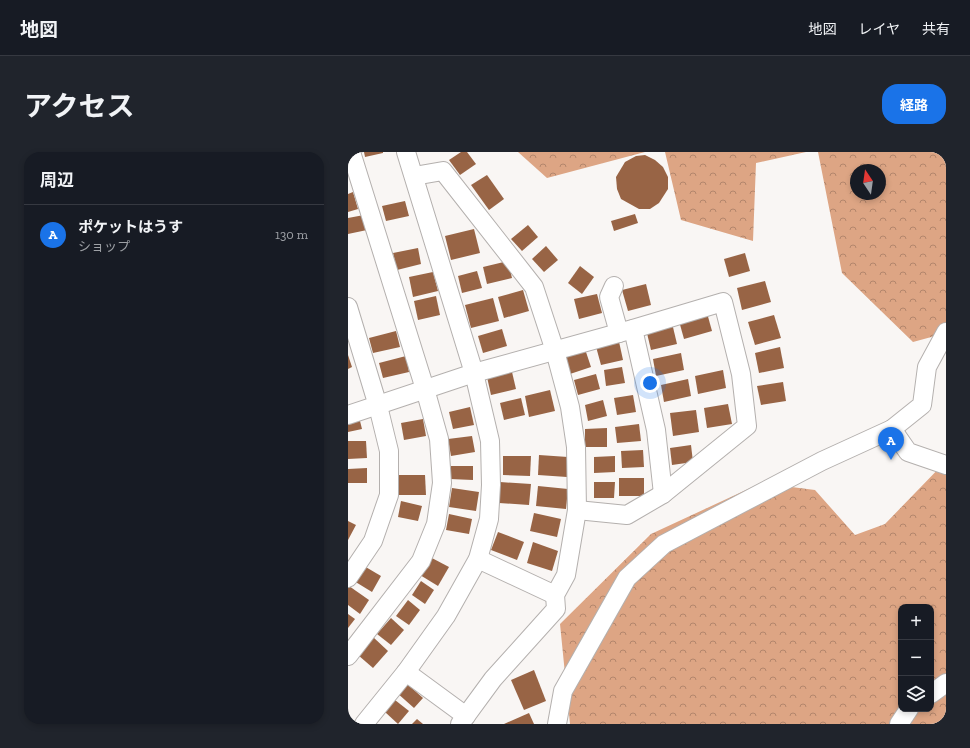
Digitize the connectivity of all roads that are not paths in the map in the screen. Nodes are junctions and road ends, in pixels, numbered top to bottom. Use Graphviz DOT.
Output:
graph roads {
  1 [pos="351,152"];
  2 [pos="406,152"];
  3 [pos="414,176"];
  4 [pos="614,286"];
  5 [pos="348,307"];
  6 [pos="626,331"];
  7 [pos="946,332"];
  8 [pos="555,350"];
  9 [pos="474,373"];
  10 [pos="425,389"];
  11 [pos="378,406"];
  12 [pos="348,415"];
  13 [pos="892,429"];
  14 [pos="946,465"];
  15 [pos="663,494"];
  16 [pos="577,510"];
  17 [pos="478,559"];
  18 [pos="348,578"];
  19 [pos="555,595"];
  20 [pos="348,656"];
  21 [pos="406,672"];
  22 [pos="946,683"];
  23 [pos="934,692"];
  24 [pos="907,712"];
  25 [pos="463,720"];
  26 [pos="364,724"];
  27 [pos="557,724"];
  28 [pos="899,724"];
  1 -- 10 [label="street"];
  2 -- 3 [label="street"];
  3 -- 8 [label="street"];
  3 -- 9 [label="street"];
  4 -- 6 [label="street"];
  5 -- 11 [label="street"];
  6 -- 8 [label="street"];
  6 -- 15 [label="street"];
  6 -- 15 [label="street"];
  7 -- 13 [label="street"];
  8 -- 9 [label="street"];
  8 -- 16 [label="street"];
  9 -- 10 [label="street"];
  9 -- 17 [label="street"];
  10 -- 11 [label="street"];
  10 -- 20 [label="street"];
  11 -- 12 [label="street"];
  11 -- 18 [label="street"];
  13 -- 14 [label="street"];
  13 -- 27 [label="street"];
  15 -- 16 [label="street"];
  16 -- 19 [label="street"];
  17 -- 19 [label="street"];
  17 -- 21 [label="street"];
  19 -- 25 [label="street"];
  21 -- 25 [label="street"];
  21 -- 26 [label="street"];
  22 -- 23 [label="street"];
  24 -- 28 [label="street"];
}
